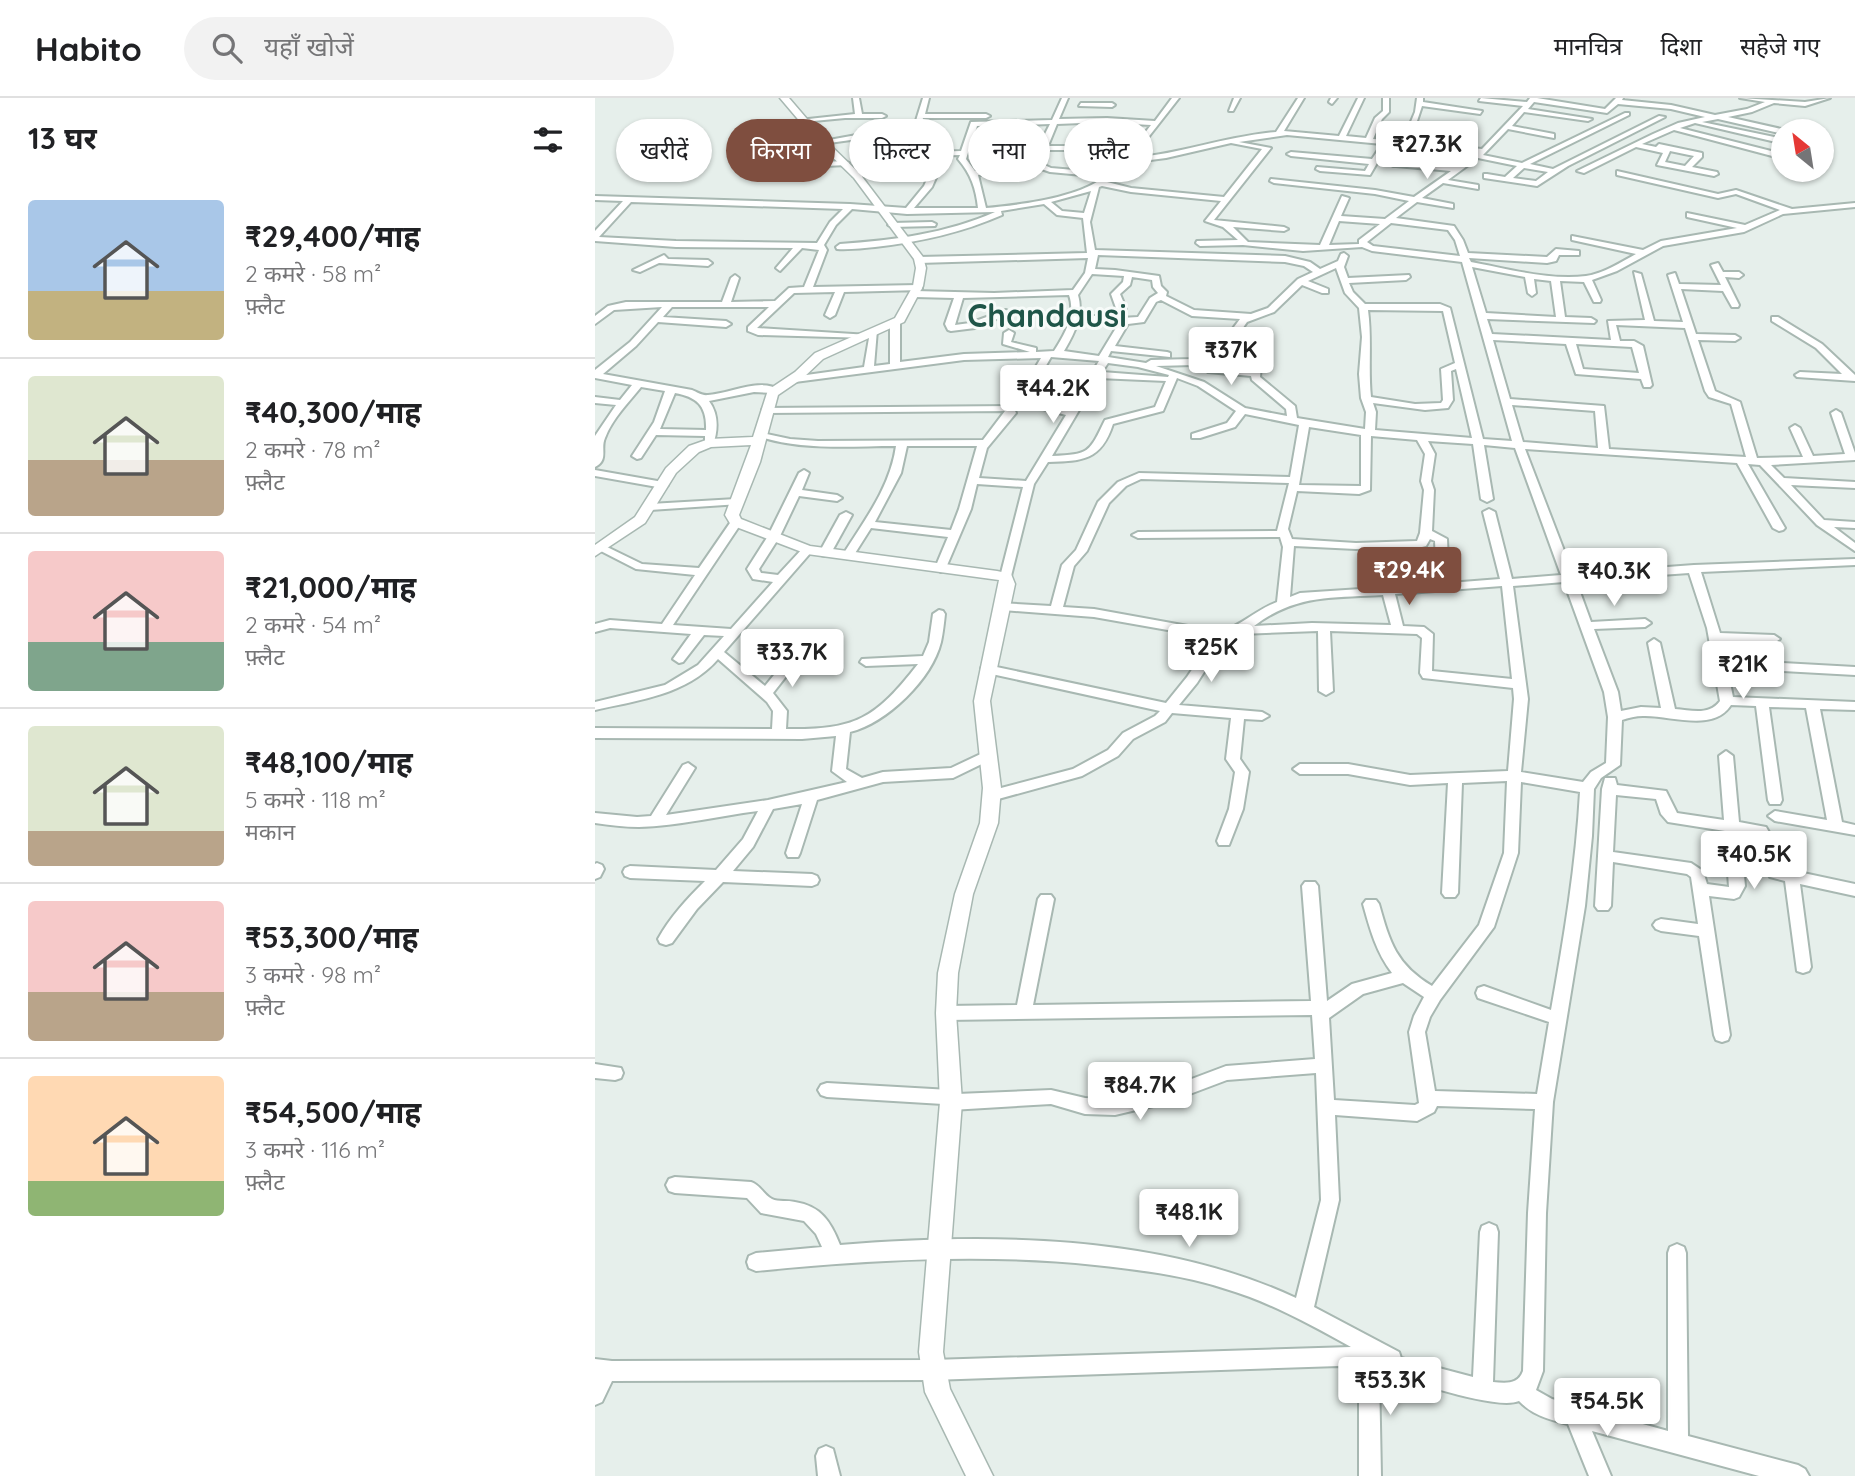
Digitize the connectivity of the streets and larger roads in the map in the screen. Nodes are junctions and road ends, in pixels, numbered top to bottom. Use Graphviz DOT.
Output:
graph roads {
  1 [pos="783,98"];
  2 [pos="856,98"];
  3 [pos="926,98"];
  4 [pos="1065,98"];
  5 [pos="1176,98"];
  6 [pos="1237,98"];
  7 [pos="1301,98"];
  8 [pos="1361,98"];
  9 [pos="1387,98"];
  10 [pos="1632,98"];
  11 [pos="1744,98"];
  12 [pos="1827,98"];
  13 [pos="1481,100"];
  14 [pos="1618,100"];
  15 [pos="1082,101"];
  16 [pos="1420,101"];
  17 [pos="1776,101"];
  18 [pos="1113,102"];
  19 [pos="1675,102"];
  20 [pos="1060,106"];
  21 [pos="1527,106"];
  22 [pos="1231,110"];
  23 [pos="1480,112"];
  24 [pos="1627,114"];
  25 [pos="859,115"];
  26 [pos="882,116"];
  27 [pos="921,116"];
  28 [pos="1661,117"];
  29 [pos="1715,117"];
  30 [pos="802,119"];
  31 [pos="814,119"];
  32 [pos="920,119"];
  33 [pos="1588,119"];
  34 [pos="1050,120"];
  35 [pos="1054,120"];
  36 [pos="1064,122"];
  37 [pos="1153,123"];
  38 [pos="1156,123"];
  39 [pos="1690,123"];
  40 [pos="1578,126"];
  41 [pos="1153,127"];
  42 [pos="1507,127"];
  43 [pos="1674,128"];
  44 [pos="1050,129"];
  45 [pos="1771,129"];
  46 [pos="1279,133"];
  47 [pos="1551,136"];
  48 [pos="1338,137"];
  49 [pos="1369,140"];
  50 [pos="968,141"];
  51 [pos="1387,141"];
  52 [pos="1222,142"];
  53 [pos="1406,143"];
  54 [pos="1640,144"];
  55 [pos="954,153"];
  56 [pos="964,153"];
  57 [pos="1481,153"];
  58 [pos="835,154"];
  59 [pos="1291,154"];
  60 [pos="1325,157"];
  61 [pos="1153,159"];
  62 [pos="1375,162"];
  63 [pos="1396,164"];
  64 [pos="1523,165"];
  65 [pos="968,166"];
  66 [pos="849,167"];
  67 [pos="1687,168"];
  68 [pos="1319,169"];
  69 [pos="1460,169"];
  70 [pos="1552,171"];
  71 [pos="1581,171"];
  72 [pos="1620,173"];
  73 [pos="1714,174"];
  74 [pos="1487,176"];
  75 [pos="1506,180"];
  76 [pos="1274,181"];
  77 [pos="1443,181"];
  78 [pos="861,182"];
  79 [pos="930,182"];
  80 [pos="977,182"];
  81 [pos="1101,182"];
  82 [pos="1098,184"];
  83 [pos="1311,185"];
  84 [pos="1475,187"];
  85 [pos="595,198"];
  86 [pos="1345,198"];
  87 [pos="629,199"];
  88 [pos="1224,199"];
  89 [pos="1045,201"];
  90 [pos="1413,201"];
  91 [pos="876,203"];
  92 [pos="1855,205"];
  93 [pos="848,206"];
  94 [pos="1450,206"];
  95 [pos="1004,210"];
  96 [pos="982,211"];
  97 [pos="1792,211"];
  98 [pos="907,212"];
  99 [pos="1690,215"];
  100 [pos="1087,216"];
  101 [pos="1338,218"];
  102 [pos="1389,221"];
  103 [pos="932,224"];
  104 [pos="1223,224"];
  105 [pos="892,225"];
  106 [pos="1746,228"];
  107 [pos="1284,229"];
  108 [pos="595,238"];
  109 [pos="1575,238"];
  110 [pos="906,242"];
  111 [pos="1201,243"];
  112 [pos="1242,243"];
  113 [pos="676,244"];
  114 [pos="1360,245"];
  115 [pos="799,246"];
  116 [pos="820,246"];
  117 [pos="1273,246"];
  118 [pos="1324,246"];
  119 [pos="841,247"];
  120 [pos="1094,253"];
  121 [pos="1576,253"];
  122 [pos="1643,253"];
  123 [pos="919,260"];
  124 [pos="1270,260"];
  125 [pos="1466,260"];
  126 [pos="659,261"];
  127 [pos="708,263"];
  128 [pos="1340,263"];
  129 [pos="781,268"];
  130 [pos="637,270"];
  131 [pos="1090,272"];
  132 [pos="1318,272"];
  133 [pos="1637,274"];
  134 [pos="1128,275"];
  135 [pos="1529,275"];
  136 [pos="1739,275"];
  137 [pos="1406,277"];
  138 [pos="735,278"];
  139 [pos="1555,279"];
  140 [pos="1587,279"];
  141 [pos="1301,281"];
  142 [pos="1344,281"];
  143 [pos="808,288"];
  144 [pos="841,288"];
  145 [pos="1726,288"];
  146 [pos="916,291"];
  147 [pos="1325,292"];
  148 [pos="1532,293"];
  149 [pos="1074,294"];
  150 [pos="959,296"];
  151 [pos="1161,297"];
  152 [pos="1597,300"];
  153 [pos="670,304"];
  154 [pos="726,304"];
  155 [pos="775,304"];
  156 [pos="1735,305"];
  157 [pos="1363,307"];
  158 [pos="1006,313"];
  159 [pos="830,315"];
  160 [pos="1482,316"];
  161 [pos="1250,317"];
  162 [pos="656,319"];
  163 [pos="1094,319"];
  164 [pos="1775,319"];
  165 [pos="1561,320"];
  166 [pos="595,321"];
  167 [pos="1120,321"];
  168 [pos="1591,321"];
  169 [pos="895,323"];
  170 [pos="1650,323"];
  171 [pos="726,324"];
  172 [pos="1688,324"];
  173 [pos="1009,333"];
  174 [pos="870,334"];
  175 [pos="1488,337"];
  176 [pos="1692,337"];
  177 [pos="1230,340"];
  178 [pos="1570,341"];
  179 [pos="1616,343"];
  180 [pos="1739,349"];
  181 [pos="1048,354"];
  182 [pos="1105,355"];
  183 [pos="1217,356"];
  184 [pos="1459,365"];
  185 [pos="895,366"];
  186 [pos="869,369"];
  187 [pos="1211,370"];
  188 [pos="1173,372"];
  189 [pos="1254,373"];
  190 [pos="1096,375"];
  191 [pos="1800,375"];
  192 [pos="607,377"];
  193 [pos="1853,378"];
  194 [pos="795,379"];
  195 [pos="639,383"];
  196 [pos="1204,386"];
  197 [pos="671,389"];
  198 [pos="775,390"];
  199 [pos="1027,390"];
  200 [pos="595,393"];
  201 [pos="703,399"];
  202 [pos="595,400"];
  203 [pos="1367,400"];
  204 [pos="1506,402"];
  205 [pos="621,403"];
  206 [pos="1037,406"];
  207 [pos="767,410"];
  208 [pos="1243,410"];
  209 [pos="1074,413"];
  210 [pos="1836,413"];
  211 [pos="1298,422"];
  212 [pos="1795,428"];
  213 [pos="652,432"];
  214 [pos="1368,433"];
  215 [pos="1196,436"];
  216 [pos="1421,437"];
  217 [pos="710,438"];
  218 [pos="760,438"];
  219 [pos="1478,440"];
  220 [pos="902,442"];
  221 [pos="986,443"];
  222 [pos="1518,443"];
  223 [pos="1604,452"];
  224 [pos="637,456"];
  225 [pos="1853,457"];
  226 [pos="1043,459"];
  227 [pos="1809,459"];
  228 [pos="1751,461"];
  229 [pos="595,464"];
  230 [pos="595,473"];
  231 [pos="804,473"];
  232 [pos="1842,474"];
  233 [pos="973,481"];
  234 [pos="1781,481"];
  235 [pos="1029,484"];
  236 [pos="1294,484"];
  237 [pos="663,485"];
  238 [pos="795,492"];
  239 [pos="837,498"];
  240 [pos="736,502"];
  241 [pos="650,507"];
  242 [pos="846,515"];
  243 [pos="736,522"];
  244 [pos="1821,523"];
  245 [pos="867,524"];
  246 [pos="1855,525"];
  247 [pos="1779,528"];
  248 [pos="1426,533"];
  249 [pos="955,534"];
  250 [pos="1138,534"];
  251 [pos="774,536"];
  252 [pos="1284,538"];
  253 [pos="1855,548"];
  254 [pos="598,550"];
  255 [pos="807,550"];
  256 [pos="825,553"];
  257 [pos="848,556"];
  258 [pos="1855,562"];
  259 [pos="941,568"];
  260 [pos="1694,569"];
  261 [pos="702,572"];
  262 [pos="1006,577"];
  263 [pos="781,579"];
  264 [pos="1570,579"];
  265 [pos="1507,582"];
  266 [pos="1443,587"];
  267 [pos="1388,592"];
  268 [pos="1283,602"];
  269 [pos="1003,606"];
  270 [pos="1056,610"];
  271 [pos="939,614"];
  272 [pos="1645,623"];
  273 [pos="1585,626"];
  274 [pos="595,628"];
  275 [pos="665,628"];
  276 [pos="1324,628"];
  277 [pos="1240,630"];
  278 [pos="1398,630"];
  279 [pos="700,631"];
  280 [pos="733,633"];
  281 [pos="1220,636"];
  282 [pos="1715,637"];
  283 [pos="1774,639"];
  284 [pos="1654,643"];
  285 [pos="717,652"];
  286 [pos="679,659"];
  287 [pos="928,660"];
  288 [pos="792,662"];
  289 [pos="866,662"];
  290 [pos="1720,664"];
  291 [pos="988,669"];
  292 [pos="1855,671"];
  293 [pos="1519,684"];
  294 [pos="1326,691"];
  295 [pos="766,694"];
  296 [pos="1727,701"];
  297 [pos="1762,702"];
  298 [pos="1812,703"];
  299 [pos="595,706"];
  300 [pos="1855,706"];
  301 [pos="1168,708"];
  302 [pos="1669,713"];
  303 [pos="1238,715"];
  304 [pos="1262,716"];
  305 [pos="1615,717"];
  306 [pos="843,729"];
  307 [pos="595,733"];
  308 [pos="779,733"];
  309 [pos="987,756"];
  310 [pos="1726,756"];
  311 [pos="688,768"];
  312 [pos="1300,769"];
  313 [pos="1514,776"];
  314 [pos="1603,777"];
  315 [pos="1455,778"];
  316 [pos="858,782"];
  317 [pos="991,796"];
  318 [pos="811,797"];
  319 [pos="1775,800"];
  320 [pos="768,805"];
  321 [pos="1775,816"];
  322 [pos="595,818"];
  323 [pos="655,821"];
  324 [pos="1732,826"];
  325 [pos="1835,826"];
  326 [pos="1855,830"];
  327 [pos="1224,841"];
  328 [pos="793,853"];
  329 [pos="1607,856"];
  330 [pos="631,872"];
  331 [pos="719,877"];
  332 [pos="1792,877"];
  333 [pos="812,880"];
  334 [pos="1310,886"];
  335 [pos="1701,889"];
  336 [pos="1855,890"];
  337 [pos="1450,892"];
  338 [pos="1047,899"];
  339 [pos="1371,904"];
  340 [pos="1604,906"];
  341 [pos="1661,925"];
  342 [pos="1708,931"];
  343 [pos="666,939"];
  344 [pos="1803,967"];
  345 [pos="1403,976"];
  346 [pos="1484,993"];
  347 [pos="1434,995"];
  348 [pos="1024,1012"];
  349 [pos="1320,1012"];
  350 [pos="946,1013"];
  351 [pos="1559,1019"];
  352 [pos="1722,1035"];
  353 [pos="1324,1065"];
  354 [pos="595,1071"];
  355 [pos="615,1073"];
  356 [pos="827,1090"];
  357 [pos="1428,1098"];
  358 [pos="951,1100"];
  359 [pos="1544,1102"];
  360 [pos="1326,1107"];
  361 [pos="675,1185"];
  362 [pos="1489,1232"];
  363 [pos="938,1248"];
  364 [pos="834,1253"];
  365 [pos="1677,1253"];
  366 [pos="756,1262"];
  367 [pos="1303,1310"];
  368 [pos="1369,1360"];
  369 [pos="1408,1368"];
  370 [pos="601,1369"];
  371 [pos="932,1370"];
  372 [pos="1483,1389"];
  373 [pos="595,1395"];
  374 [pos="1535,1400"];
  375 [pos="1575,1416"];
  376 [pos="1678,1444"];
  377 [pos="980,1476"];
  378 [pos="1370,1476"];
  379 [pos="1600,1476"];
  380 [pos="1798,1476"];
  1 -- 30 [label="street"];
  2 -- 25 [label="street"];
  3 -- 27 [label="street"];
  4 -- 20 [label="street"];
  5 -- 38 [label="street"];
  6 -- 22 [label="street"];
  7 -- 46 [label="street"];
  8 -- 48 [label="street"];
  9 -- 49 [label="street"];
  10 -- 19 [label="street"];
  11 -- 17 [label="street"];
  12 -- 17 [label="street"];
  13 -- 21 [label="street"];
  14 -- 19 [label="street"];
  14 -- 21 [label="street"];
  15 -- 18 [label="street"];
  15 -- 20 [label="street"];
  16 -- 23 [label="street"];
  16 -- 53 [label="street"];
  17 -- 29 [label="street"];
  19 -- 29 [label="street"];
  20 -- 35 [label="street"];
  21 -- 33 [label="street"];
  21 -- 40 [label="street"];
  21 -- 42 [label="street"];
  24 -- 64 [label="street"];
  25 -- 26 [label="street"];
  25 -- 31 [label="street"];
  27 -- 32 [label="street"];
  27 -- 35 [label="street"];
  28 -- 70 [label="street"];
  29 -- 39 [label="street"];
  29 -- 45 [label="street"];
  34 -- 35 [label="street"];
  35 -- 36 [label="street"];
  35 -- 44 [label="street"];
  37 -- 38 [label="street"];
  38 -- 41 [label="street"];
  39 -- 43 [label="street"];
  39 -- 43 [label="street"];
  42 -- 47 [label="street"];
  42 -- 57 [label="street"];
  43 -- 54 [label="street"];
  46 -- 48 [label="street"];
  46 -- 52 [label="street"];
  48 -- 49 [label="street"];
  48 -- 60 [label="street"];
  49 -- 51 [label="street"];
  50 -- 56 [label="street"];
  51 -- 53 [label="street"];
  51 -- 62 [label="street"];
  52 -- 61 [label="street"];
  52 -- 88 [label="street"];
  53 -- 57 [label="street"];
  54 -- 67 [label="street"];
  54 -- 67 [label="street"];
  54 -- 71 [label="street"];
  55 -- 56 [label="street"];
  56 -- 65 [label="street"];
  57 -- 64 [label="street"];
  57 -- 69 [label="street"];
  58 -- 66 [label="street"];
  59 -- 60 [label="street"];
  60 -- 62 [label="street"];
  60 -- 68 [label="street"];
  62 -- 68 [label="street"];
  63 -- 69 [label="street"];
  64 -- 70 [label="street"];
  64 -- 75 [label="street"];
  67 -- 73 [label="street"];
  68 -- 83 [label="street"];
  69 -- 77 [label="street"];
  70 -- 75 [label="street"];
  72 -- 97 [label="street"];
  74 -- 75 [label="street"];
  76 -- 83 [label="street"];
  77 -- 84 [label="street"];
  77 -- 90 [label="street"];
  78 -- 91 [label="street"];
  79 -- 98 [label="street"];
  80 -- 96 [label="street"];
  81 -- 82 [label="street"];
  82 -- 88 [label="street"];
  82 -- 89 [label="street"];
  82 -- 100 [label="street"];
  83 -- 90 [label="street"];
  85 -- 87 [label="street"];
  86 -- 101 [label="street"];
  87 -- 93 [label="street"];
  87 -- 108 [label="street"];
  88 -- 104 [label="street"];
  89 -- 95 [label="street"];
  89 -- 100 [label="street"];
  90 -- 94 [label="street"];
  90 -- 102 [label="street"];
  91 -- 93 [label="street"];
  91 -- 93 [label="street"];
  91 -- 98 [label="street"];
  91 -- 105 [label="street"];
  92 -- 97 [label="street"];
  93 -- 116 [label="street"];
  95 -- 96 [label="street"];
  95 -- 110 [label="street"];
  96 -- 98 [label="street"];
  97 -- 106 [label="street"];
  99 -- 106 [label="street"];
  100 -- 120 [label="street"];
  101 -- 102 [label="street"];
  101 -- 118 [label="street"];
  102 -- 114 [label="street"];
  102 -- 125 [label="street"];
  103 -- 105 [label="street"];
  104 -- 107 [label="street"];
  104 -- 112 [label="street"];
  105 -- 110 [label="street"];
  106 -- 122 [label="street"];
  108 -- 113 [label="street"];
  109 -- 122 [label="street"];
  110 -- 119 [label="street"];
  110 -- 123 [label="street"];
  111 -- 112 [label="street"];
  112 -- 117 [label="street"];
  113 -- 115 [label="street"];
  113 -- 126 [label="street"];
  114 -- 118 [label="street"];
  114 -- 125 [label="street"];
  114 -- 128 [label="street"];
  115 -- 116 [label="street"];
  115 -- 129 [label="street"];
  116 -- 143 [label="street"];
  117 -- 118 [label="street"];
  117 -- 124 [label="street"];
  120 -- 123 [label="street"];
  120 -- 124 [label="street"];
  120 -- 131 [label="street"];
  121 -- 125 [label="street"];
  122 -- 140 [label="street"];
  123 -- 146 [label="street"];
  124 -- 132 [label="street"];
  125 -- 135 [label="street"];
  125 -- 160 [label="street"];
  126 -- 127 [label="street"];
  126 -- 130 [label="street"];
  128 -- 132 [label="street"];
  128 -- 142 [label="street"];
  131 -- 134 [label="street"];
  131 -- 149 [label="street"];
  132 -- 141 [label="street"];
  133 -- 170 [label="street"];
  134 -- 151 [label="street"];
  134 -- 167 [label="street"];
  135 -- 139 [label="street"];
  135 -- 148 [label="street"];
  136 -- 145 [label="street"];
  137 -- 142 [label="street"];
  138 -- 154 [label="street"];
  139 -- 140 [label="street"];
  139 -- 165 [label="street"];
  140 -- 152 [label="street"];
  141 -- 147 [label="street"];
  141 -- 161 [label="street"];
  142 -- 157 [label="street"];
  143 -- 144 [label="street"];
  143 -- 155 [label="street"];
  144 -- 146 [label="street"];
  144 -- 159 [label="street"];
  145 -- 156 [label="street"];
  145 -- 172 [label="street"];
  146 -- 150 [label="street"];
  146 -- 169 [label="street"];
  149 -- 150 [label="street"];
  149 -- 181 [label="street"];
  150 -- 158 [label="street"];
  151 -- 161 [label="street"];
  151 -- 167 [label="street"];
  153 -- 154 [label="street"];
  153 -- 162 [label="street"];
  153 -- 166 [label="street"];
  154 -- 155 [label="street"];
  155 -- 174 [label="street"];
  157 -- 184 [label="street"];
  157 -- 203 [label="street"];
  160 -- 165 [label="street"];
  160 -- 175 [label="street"];
  161 -- 177 [label="street"];
  162 -- 171 [label="street"];
  162 -- 192 [label="street"];
  163 -- 167 [label="street"];
  164 -- 193 [label="street"];
  165 -- 168 [label="street"];
  167 -- 182 [label="street"];
  169 -- 174 [label="street"];
  169 -- 185 [label="street"];
  170 -- 172 [label="street"];
  170 -- 179 [label="street"];
  172 -- 176 [label="street"];
  173 -- 181 [label="street"];
  174 -- 186 [label="street"];
  174 -- 194 [label="street"];
  175 -- 178 [label="street"];
  175 -- 204 [label="street"];
  176 -- 180 [label="street"];
  176 -- 228 [label="street"];
  177 -- 183 [label="street"];
  177 -- 189 [label="street"];
  178 -- 179 [label="street"];
  178 -- 179 [label="street"];
  181 -- 182 [label="street"];
  181 -- 185 [label="street"];
  181 -- 199 [label="street"];
  182 -- 188 [label="street"];
  182 -- 188 [label="street"];
  182 -- 190 [label="street"];
  183 -- 187 [label="street"];
  183 -- 188 [label="street"];
  184 -- 203 [label="street"];
  184 -- 219 [label="street"];
  185 -- 186 [label="street"];
  186 -- 194 [label="street"];
  187 -- 189 [label="street"];
  187 -- 196 [label="street"];
  188 -- 190 [label="street"];
  188 -- 196 [label="street"];
  188 -- 226 [label="street"];
  189 -- 211 [label="street"];
  190 -- 209 [label="street"];
  191 -- 193 [label="street"];
  192 -- 195 [label="street"];
  192 -- 200 [label="street"];
  194 -- 198 [label="street"];
  195 -- 197 [label="street"];
  195 -- 205 [label="street"];
  196 -- 208 [label="street"];
  197 -- 201 [label="street"];
  197 -- 213 [label="street"];
  198 -- 201 [label="street"];
  198 -- 207 [label="street"];
  201 -- 217 [label="street"];
  202 -- 205 [label="street"];
  203 -- 214 [label="street"];
  204 -- 222 [label="street"];
  204 -- 223 [label="street"];
  205 -- 229 [label="street"];
  206 -- 209 [label="street"];
  207 -- 218 [label="street"];
  207 -- 221 [label="street"];
  208 -- 211 [label="street"];
  208 -- 215 [label="street"];
  209 -- 226 [label="street"];
  210 -- 225 [label="street"];
  211 -- 214 [label="street"];
  211 -- 236 [label="street"];
  212 -- 227 [label="street"];
  213 -- 217 [label="street"];
  213 -- 224 [label="street"];
  214 -- 216 [label="street"];
  214 -- 236 [label="street"];
  216 -- 219 [label="street"];
  216 -- 248 [label="street"];
  217 -- 218 [label="street"];
  217 -- 237 [label="street"];
  218 -- 220 [label="street"];
  218 -- 240 [label="street"];
  219 -- 222 [label="street"];
  219 -- 265 [label="street"];
  220 -- 221 [label="street"];
  220 -- 245 [label="street"];
  221 -- 233 [label="street"];
  222 -- 223 [label="street"];
  222 -- 264 [label="street"];
  223 -- 228 [label="street"];
  225 -- 232 [label="street"];
  226 -- 235 [label="street"];
  227 -- 228 [label="street"];
  227 -- 232 [label="street"];
  228 -- 234 [label="street"];
  228 -- 247 [label="street"];
  230 -- 237 [label="street"];
  231 -- 238 [label="street"];
  232 -- 234 [label="street"];
  233 -- 235 [label="street"];
  233 -- 249 [label="street"];
  234 -- 244 [label="street"];
  235 -- 262 [label="street"];
  236 -- 252 [label="street"];
  236 -- 270 [label="street"];
  237 -- 241 [label="street"];
  238 -- 239 [label="street"];
  238 -- 251 [label="street"];
  240 -- 241 [label="street"];
  240 -- 243 [label="street"];
  241 -- 254 [label="street"];
  242 -- 256 [label="street"];
  243 -- 251 [label="street"];
  243 -- 261 [label="street"];
  244 -- 246 [label="street"];
  244 -- 253 [label="street"];
  245 -- 249 [label="street"];
  245 -- 257 [label="street"];
  248 -- 252 [label="street"];
  248 -- 266 [label="street"];
  249 -- 259 [label="street"];
  250 -- 252 [label="street"];
  251 -- 255 [label="street"];
  251 -- 263 [label="street"];
  252 -- 268 [label="street"];
  254 -- 261 [label="street"];
  255 -- 256 [label="street"];
  255 -- 263 [label="street"];
  256 -- 257 [label="street"];
  257 -- 259 [label="street"];
  258 -- 260 [label="street"];
  259 -- 262 [label="street"];
  260 -- 264 [label="street"];
  260 -- 282 [label="street"];
  261 -- 275 [label="street"];
  262 -- 269 [label="street"];
  263 -- 280 [label="street"];
  264 -- 265 [label="street"];
  264 -- 273 [label="street"];
  265 -- 266 [label="street"];
  265 -- 293 [label="street"];
  266 -- 267 [label="street"];
  267 -- 268 [label="street"];
  267 -- 278 [label="street"];
  268 -- 277 [label="street"];
  269 -- 270 [label="street"];
  269 -- 291 [label="street"];
  270 -- 281 [label="street"];
  271 -- 287 [label="street"];
  272 -- 273 [label="street"];
  273 -- 305 [label="street"];
  274 -- 275 [label="street"];
  275 -- 279 [label="street"];
  276 -- 277 [label="street"];
  276 -- 278 [label="street"];
  276 -- 294 [label="street"];
  277 -- 281 [label="street"];
  278 -- 293 [label="street"];
  279 -- 280 [label="street"];
  279 -- 286 [label="street"];
  280 -- 285 [label="street"];
  281 -- 301 [label="street"];
  282 -- 283 [label="street"];
  282 -- 290 [label="street"];
  284 -- 302 [label="street"];
  285 -- 295 [label="street"];
  285 -- 299 [label="street"];
  287 -- 289 [label="street"];
  287 -- 306 [label="street"];
  288 -- 295 [label="street"];
  290 -- 292 [label="street"];
  290 -- 296 [label="street"];
  291 -- 301 [label="street"];
  291 -- 309 [label="street"];
  293 -- 313 [label="street"];
  295 -- 308 [label="street"];
  296 -- 297 [label="street"];
  296 -- 302 [label="street"];
  297 -- 298 [label="street"];
  297 -- 319 [label="street"];
  298 -- 300 [label="street"];
  298 -- 325 [label="street"];
  301 -- 303 [label="street"];
  301 -- 317 [label="street"];
  302 -- 305 [label="street"];
  303 -- 304 [label="street"];
  303 -- 327 [label="street"];
  305 -- 314 [label="street"];
  306 -- 308 [label="street"];
  306 -- 316 [label="street"];
  307 -- 308 [label="street"];
  309 -- 316 [label="street"];
  309 -- 317 [label="street"];
  310 -- 324 [label="street"];
  311 -- 323 [label="street"];
  312 -- 315 [label="street"];
  313 -- 314 [label="street"];
  313 -- 315 [label="street"];
  313 -- 347 [label="street"];
  314 -- 324 [label="street"];
  314 -- 329 [label="street"];
  314 -- 351 [label="street"];
  315 -- 337 [label="street"];
  316 -- 318 [label="street"];
  317 -- 350 [label="street"];
  318 -- 320 [label="street"];
  318 -- 328 [label="street"];
  320 -- 323 [label="street"];
  320 -- 331 [label="street"];
  321 -- 325 [label="street"];
  322 -- 323 [label="street"];
  324 -- 332 [label="street"];
  324 -- 335 [label="street"];
  325 -- 326 [label="street"];
  329 -- 335 [label="street"];
  329 -- 340 [label="street"];
  330 -- 331 [label="street"];
  331 -- 333 [label="street"];
  331 -- 343 [label="street"];
  332 -- 336 [label="street"];
  332 -- 344 [label="street"];
  334 -- 349 [label="street"];
  335 -- 342 [label="street"];
  338 -- 348 [label="street"];
  339 -- 345 [label="street"];
  341 -- 342 [label="street"];
  342 -- 352 [label="street"];
  345 -- 347 [label="street"];
  345 -- 349 [label="street"];
  346 -- 351 [label="street"];
  347 -- 357 [label="street"];
  348 -- 349 [label="street"];
  348 -- 350 [label="street"];
  349 -- 353 [label="street"];
  350 -- 358 [label="street"];
  351 -- 359 [label="street"];
  353 -- 358 [label="street"];
  353 -- 360 [label="street"];
  354 -- 355 [label="street"];
  356 -- 358 [label="street"];
  357 -- 359 [label="street"];
  357 -- 360 [label="street"];
  358 -- 363 [label="street"];
  359 -- 374 [label="street"];
  360 -- 367 [label="street"];
  361 -- 364 [label="street"];
  362 -- 372 [label="street"];
  363 -- 364 [label="street"];
  363 -- 367 [label="street"];
  363 -- 371 [label="street"];
  364 -- 366 [label="street"];
  365 -- 376 [label="street"];
  367 -- 369 [label="street"];
  368 -- 369 [label="street"];
  368 -- 371 [label="street"];
  368 -- 378 [label="street"];
  369 -- 372 [label="street"];
  370 -- 371 [label="street"];
  370 -- 373 [label="street"];
  371 -- 377 [label="street"];
  372 -- 374 [label="street"];
  374 -- 375 [label="street"];
  375 -- 376 [label="street"];
  375 -- 379 [label="street"];
  376 -- 380 [label="street"];
}
